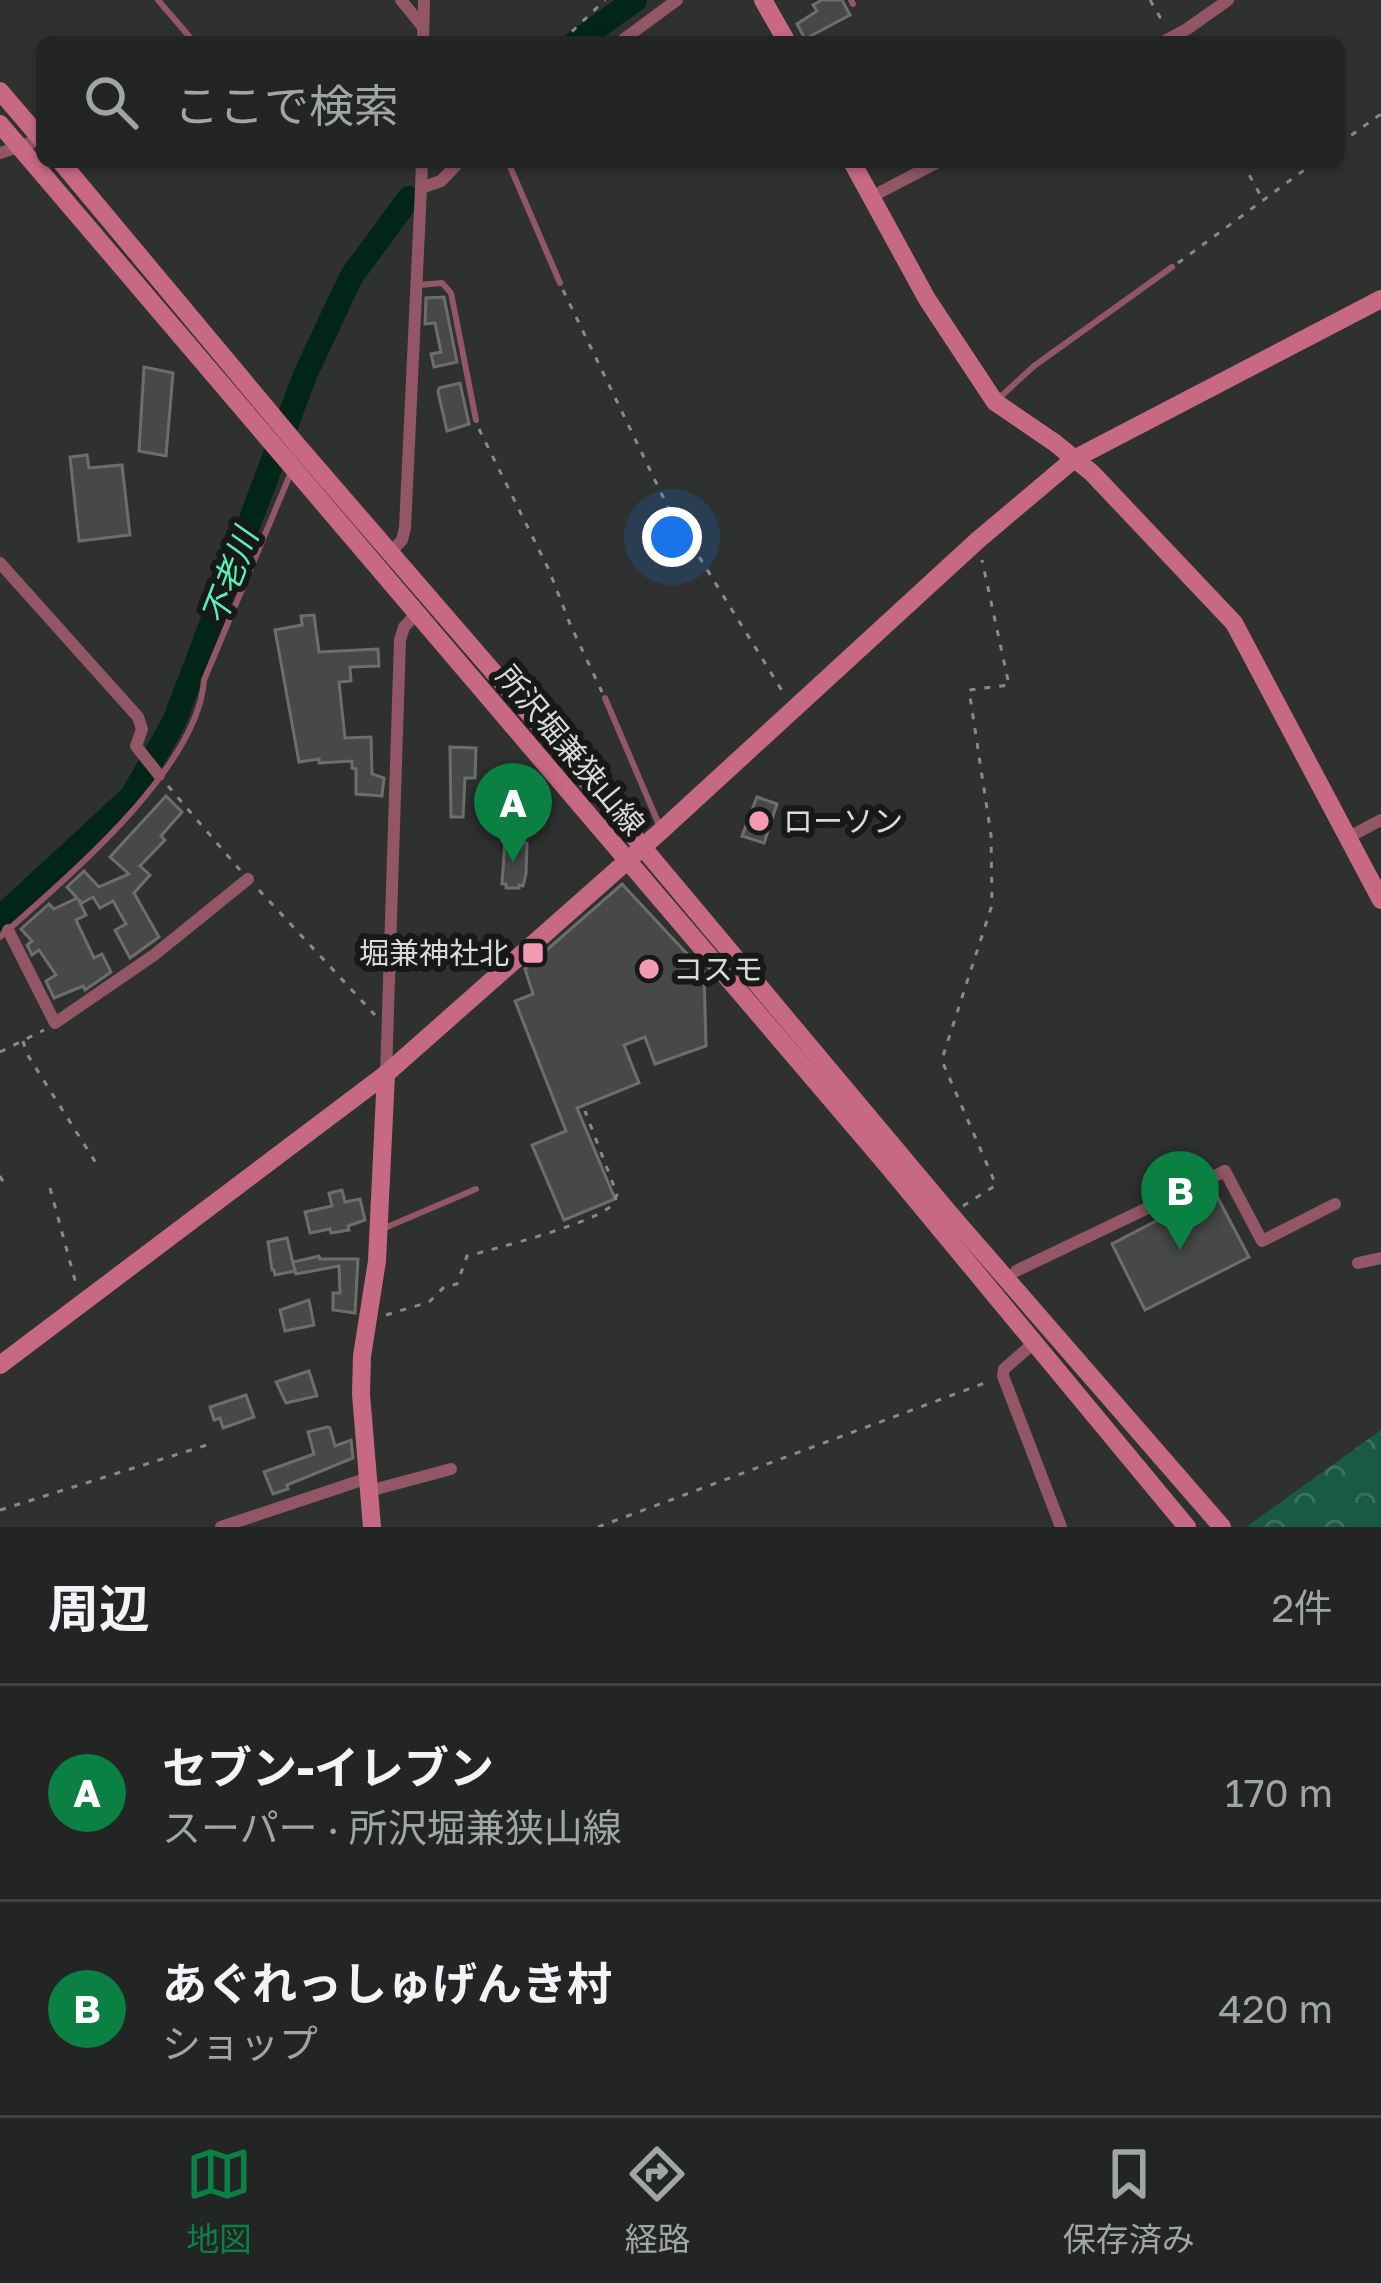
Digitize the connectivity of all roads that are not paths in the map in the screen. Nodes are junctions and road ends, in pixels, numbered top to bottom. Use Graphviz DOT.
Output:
graph roads {
  1 [pos="158,0"];
  2 [pos="401,0"];
  3 [pos="424,0"];
  4 [pos="676,0"];
  5 [pos="763,0"];
  6 [pos="1228,0"];
  7 [pos="423,34"];
  8 [pos="189,36"];
  9 [pos="628,36"];
  10 [pos="784,36"];
  11 [pos="1174,36"];
  12 [pos="0,91"];
  13 [pos="0,124"];
  14 [pos="36,133"];
  15 [pos="9,150"];
  16 [pos="66,168"];
  17 [pos="422,168"];
  18 [pos="453,168"];
  19 [pos="511,168"];
  20 [pos="855,168"];
  21 [pos="927,168"];
  22 [pos="421,188"];
  23 [pos="871,197"];
  24 [pos="1172,267"];
  25 [pos="560,283"];
  26 [pos="416,285"];
  27 [pos="1381,299"];
  28 [pos="994,403"];
  29 [pos="476,420"];
  30 [pos="294,459"];
  31 [pos="1074,459"];
  32 [pos="390,554"];
  33 [pos="0,563"];
  34 [pos="417,613"];
  35 [pos="605,698"];
  36 [pos="159,776"];
  37 [pos="1381,820"];
  38 [pos="662,830"];
  39 [pos="1347,838"];
  40 [pos="642,847"];
  41 [pos="625,860"];
  42 [pos="248,879"];
  43 [pos="1381,900"];
  44 [pos="4,933"];
  45 [pos="386,1074"];
  46 [pos="476,1189"];
  47 [pos="1335,1204"];
  48 [pos="379,1231"];
  49 [pos="1381,1258"];
  50 [pos="1358,1263"];
  51 [pos="1016,1271"];
  52 [pos="1035,1342"];
  53 [pos="0,1365"];
  54 [pos="451,1469"];
  55 [pos="368,1485"];
  56 [pos="221,1527"];
  57 [pos="372,1527"];
  58 [pos="1061,1527"];
  59 [pos="1187,1527"];
  60 [pos="1222,1527"];
  1 -- 8 [label="lane"];
  2 -- 7 [label="street"];
  3 -- 7 [label="street"];
  4 -- 9 [label="street"];
  5 -- 10 [label="main road"];
  6 -- 11 [label="street"];
  12 -- 14 [label="main road"];
  13 -- 15 [label="main road, 所沢堀兼狭山線"];
  15 -- 30 [label="main road, 所沢堀兼狭山線"];
  16 -- 30 [label="main road, 所沢堀兼狭山線"];
  17 -- 22 [label="street"];
  18 -- 22 [label="street"];
  19 -- 25 [label="lane"];
  20 -- 23 [label="main road"];
  21 -- 23 [label="street"];
  22 -- 26 [label="street"];
  23 -- 28 [label="main road"];
  24 -- 28 [label="lane"];
  26 -- 29 [label="lane"];
  26 -- 32 [label="street"];
  27 -- 31 [label="main road"];
  28 -- 31 [label="main road"];
  30 -- 32 [label="main road, 所沢堀兼狭山線"];
  30 -- 34 [label="main road, 所沢堀兼狭山線"];
  30 -- 36 [label="lane"];
  31 -- 38 [label="main road"];
  31 -- 39 [label="main road"];
  32 -- 40 [label="main road, 所沢堀兼狭山線"];
  33 -- 36 [label="street"];
  34 -- 41 [label="main road, 所沢堀兼狭山線"];
  34 -- 45 [label="street"];
  35 -- 38 [label="lane"];
  36 -- 44 [label="lane"];
  37 -- 39 [label="street"];
  38 -- 40 [label="main road"];
  39 -- 43 [label="main road"];
  40 -- 41 [label="main road"];
  40 -- 60 [label="main road, 所沢堀兼狭山線"];
  41 -- 45 [label="main road"];
  41 -- 52 [label="main road, 所沢堀兼狭山線"];
  42 -- 44 [label="street"];
  45 -- 48 [label="main road"];
  45 -- 53 [label="main road"];
  46 -- 48 [label="lane"];
  47 -- 51 [label="street"];
  48 -- 55 [label="main road"];
  49 -- 50 [label="street"];
  52 -- 58 [label="street"];
  52 -- 59 [label="main road, 所沢堀兼狭山線"];
  54 -- 55 [label="street"];
  55 -- 56 [label="street"];
  55 -- 57 [label="main road"];
}
